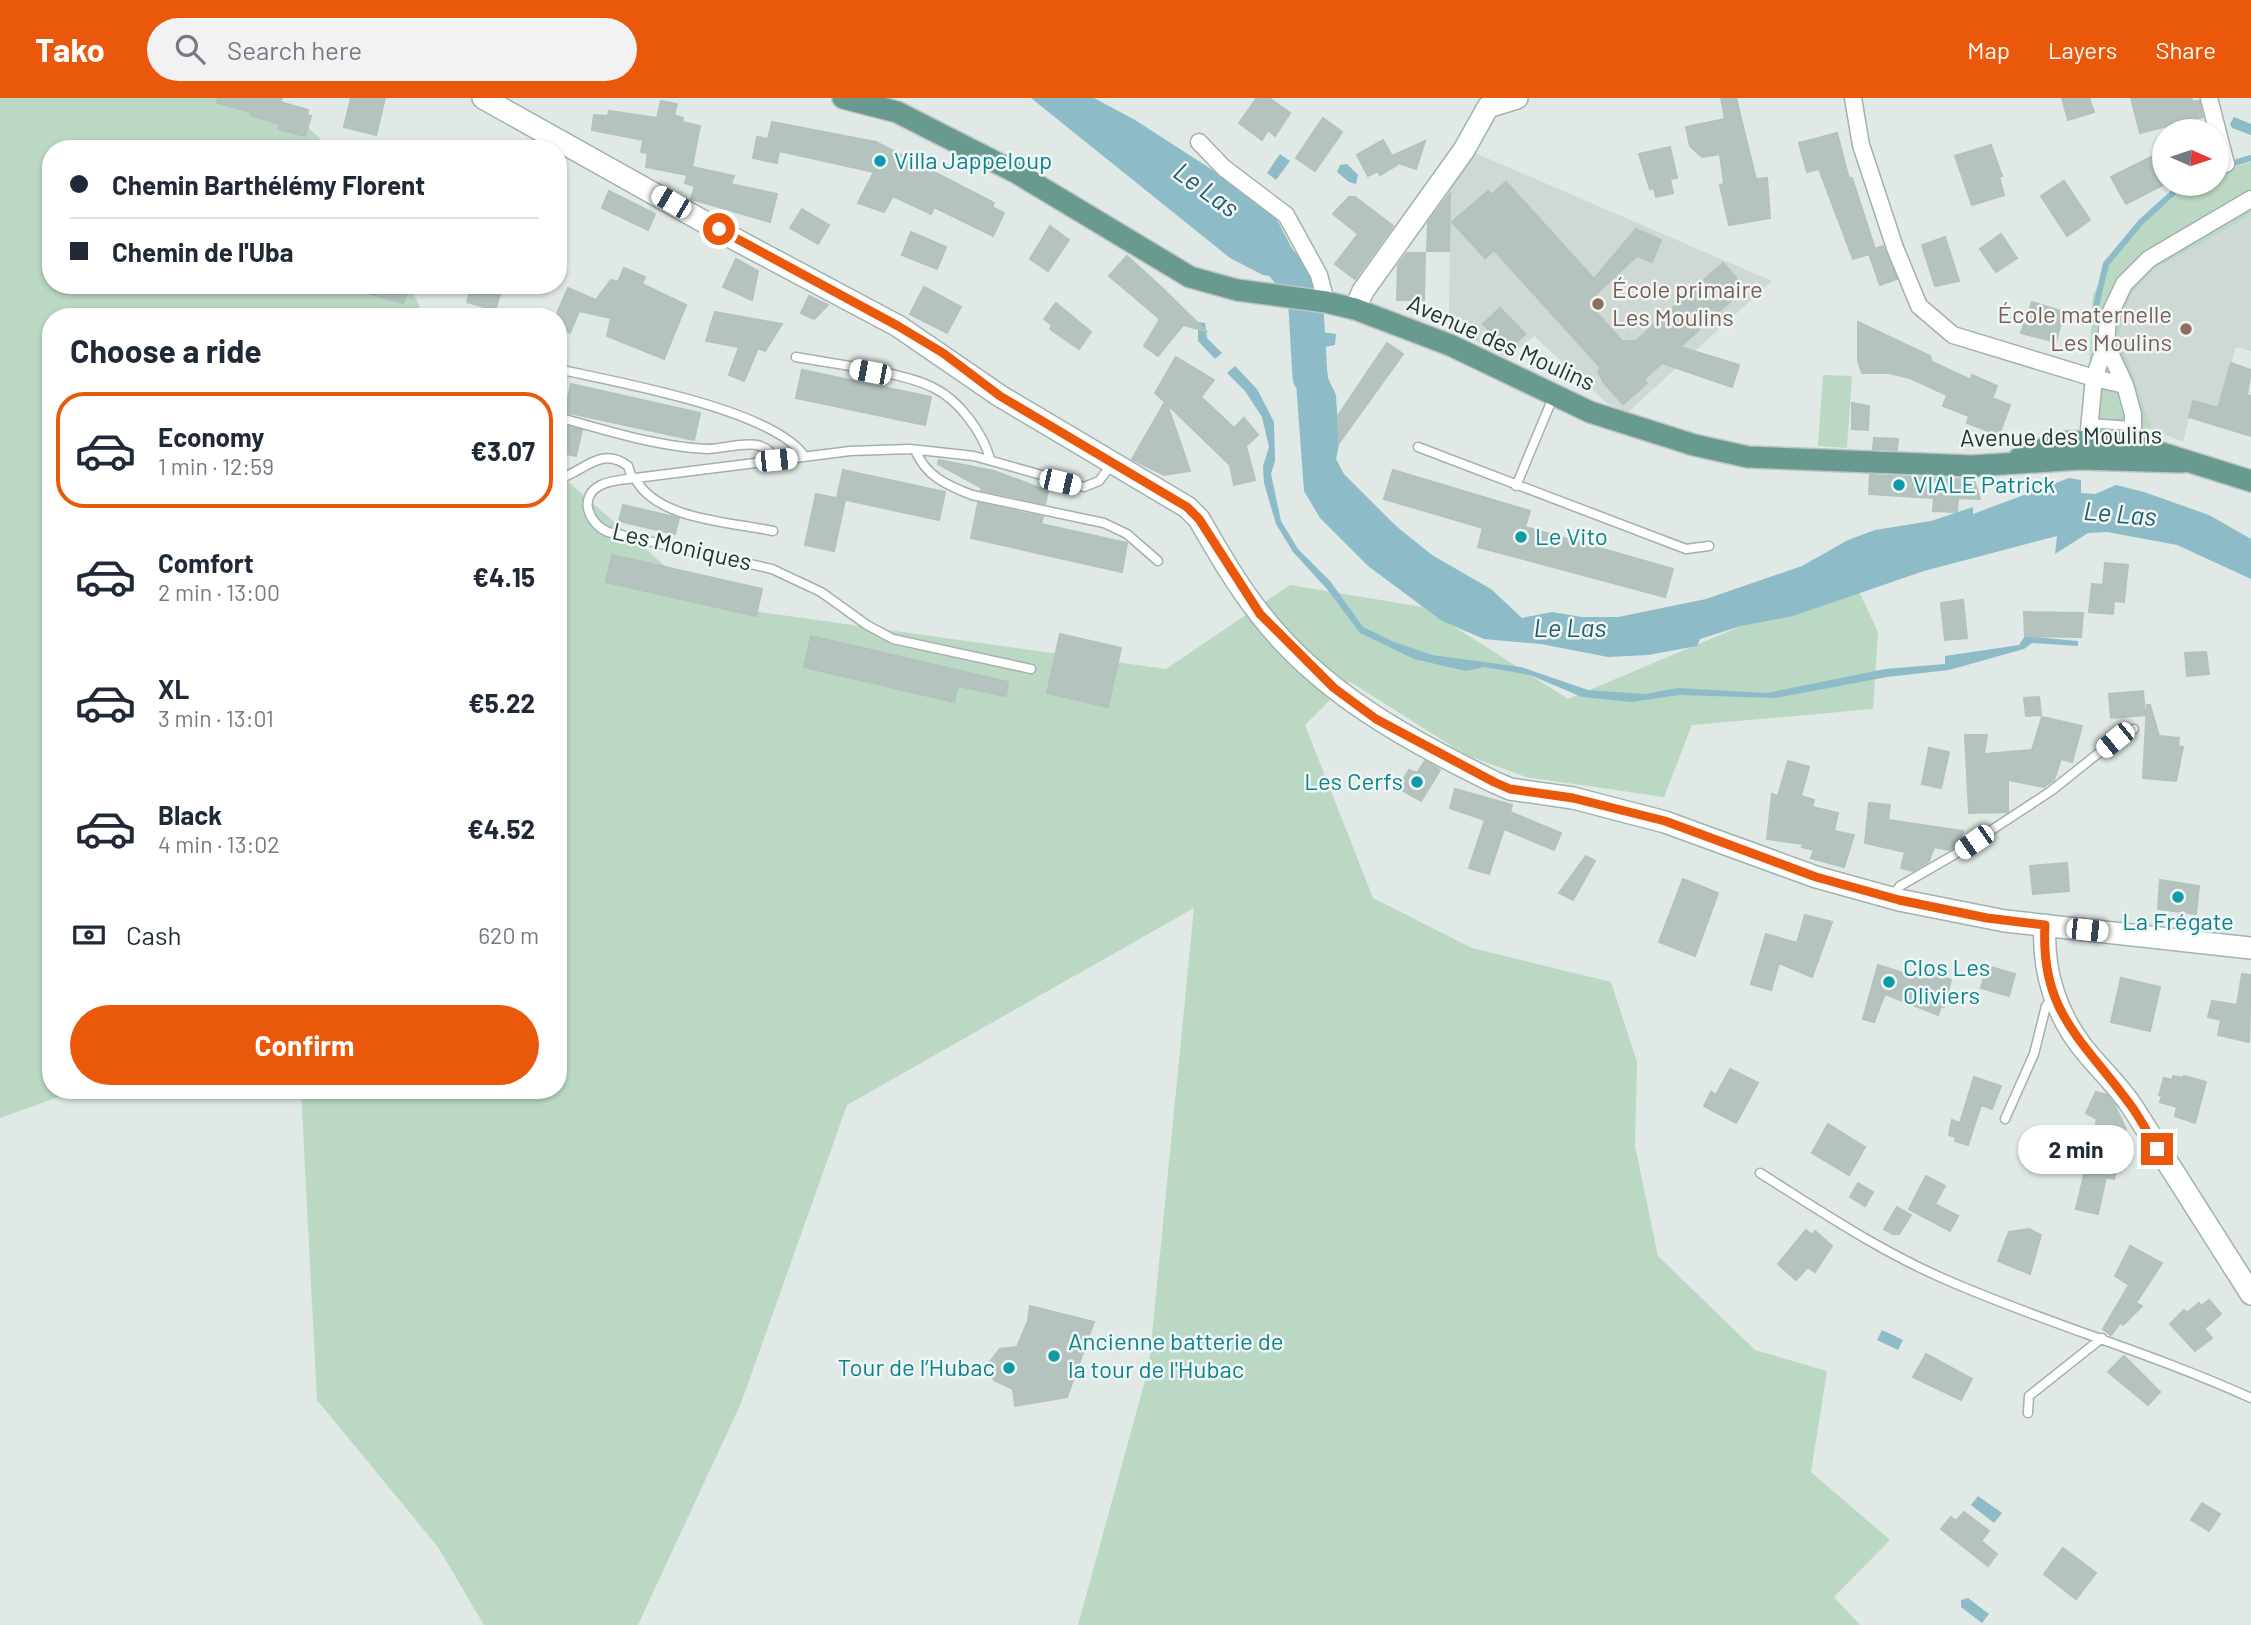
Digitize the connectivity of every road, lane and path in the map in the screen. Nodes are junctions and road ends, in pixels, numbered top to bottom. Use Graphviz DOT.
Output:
graph roads {
  1 [pos="484,98"];
  2 [pos="842,98"];
  3 [pos="1517,98"];
  4 [pos="1853,98"];
  5 [pos="2209,98"];
  6 [pos="1486,101"];
  7 [pos="2214,119"];
  8 [pos="559,140"];
  9 [pos="1199,142"];
  10 [pos="567,145"];
  11 [pos="2251,199"];
  12 [pos="1311,300"];
  13 [pos="1354,309"];
  14 [pos="2106,344"];
  15 [pos="796,357"];
  16 [pos="567,371"];
  17 [pos="2094,378"];
  18 [pos="2125,385"];
  19 [pos="1554,396"];
  20 [pos="567,419"];
  21 [pos="2133,435"];
  22 [pos="2096,443"];
  23 [pos="1418,447"];
  24 [pos="915,450"];
  25 [pos="805,457"];
  26 [pos="990,459"];
  27 [pos="776,460"];
  28 [pos="1114,461"];
  29 [pos="2182,461"];
  30 [pos="2004,464"];
  31 [pos="567,474"];
  32 [pos="634,478"];
  33 [pos="2251,481"];
  34 [pos="1516,486"];
  35 [pos="774,531"];
  36 [pos="1709,546"];
  37 [pos="1158,561"];
  38 [pos="1031,669"];
  39 [pos="2134,729"];
  40 [pos="1891,898"];
  41 [pos="2045,925"];
  42 [pos="2251,948"];
  43 [pos="2054,995"];
  44 [pos="2005,1119"];
  45 [pos="1760,1173"];
  46 [pos="2251,1294"];
  47 [pos="2102,1338"];
  48 [pos="2251,1398"];
  49 [pos="2028,1413"];
  1 -- 8 [label="street"];
  2 -- 12 [label="main road, Avenue des Moulins"];
  3 -- 6 [label="street"];
  4 -- 17 [label="street"];
  5 -- 7 [label="street"];
  6 -- 13 [label="street"];
  9 -- 12 [label="street"];
  10 -- 28 [label="street"];
  11 -- 14 [label="street"];
  12 -- 13 [label="main road, Avenue des Moulins"];
  13 -- 19 [label="main road, Avenue des Moulins"];
  14 -- 17 [label="street"];
  14 -- 18 [label="street"];
  15 -- 26 [label="lane"];
  16 -- 25 [label="lane"];
  17 -- 18 [label="street"];
  17 -- 22 [label="street"];
  18 -- 21 [label="street"];
  19 -- 30 [label="main road, Avenue des Moulins"];
  19 -- 34 [label="lane"];
  20 -- 27 [label="lane"];
  21 -- 22 [label="main road"];
  21 -- 29 [label="main road"];
  22 -- 29 [label="main road, Avenue des Moulins"];
  22 -- 30 [label="main road, Avenue des Moulins"];
  22 -- 30 [label="main road"];
  23 -- 34 [label="lane"];
  24 -- 25 [label="lane, Les Moniques"];
  24 -- 26 [label="lane, Les Moniques"];
  24 -- 37 [label="lane"];
  25 -- 27 [label="lane, Les Moniques"];
  26 -- 28 [label="lane, Les Moniques"];
  27 -- 32 [label="lane, Les Moniques"];
  28 -- 40 [label="street"];
  29 -- 33 [label="main road"];
  31 -- 32 [label="lane"];
  32 -- 35 [label="lane"];
  32 -- 38 [label="lane, Les Moniques"];
  34 -- 36 [label="lane"];
  39 -- 40 [label="lane"];
  40 -- 41 [label="street"];
  41 -- 42 [label="street"];
  41 -- 43 [label="street"];
  43 -- 44 [label="lane"];
  43 -- 46 [label="street"];
  45 -- 47 [label="lane"];
  47 -- 48 [label="lane"];
  47 -- 49 [label="lane"];
}
